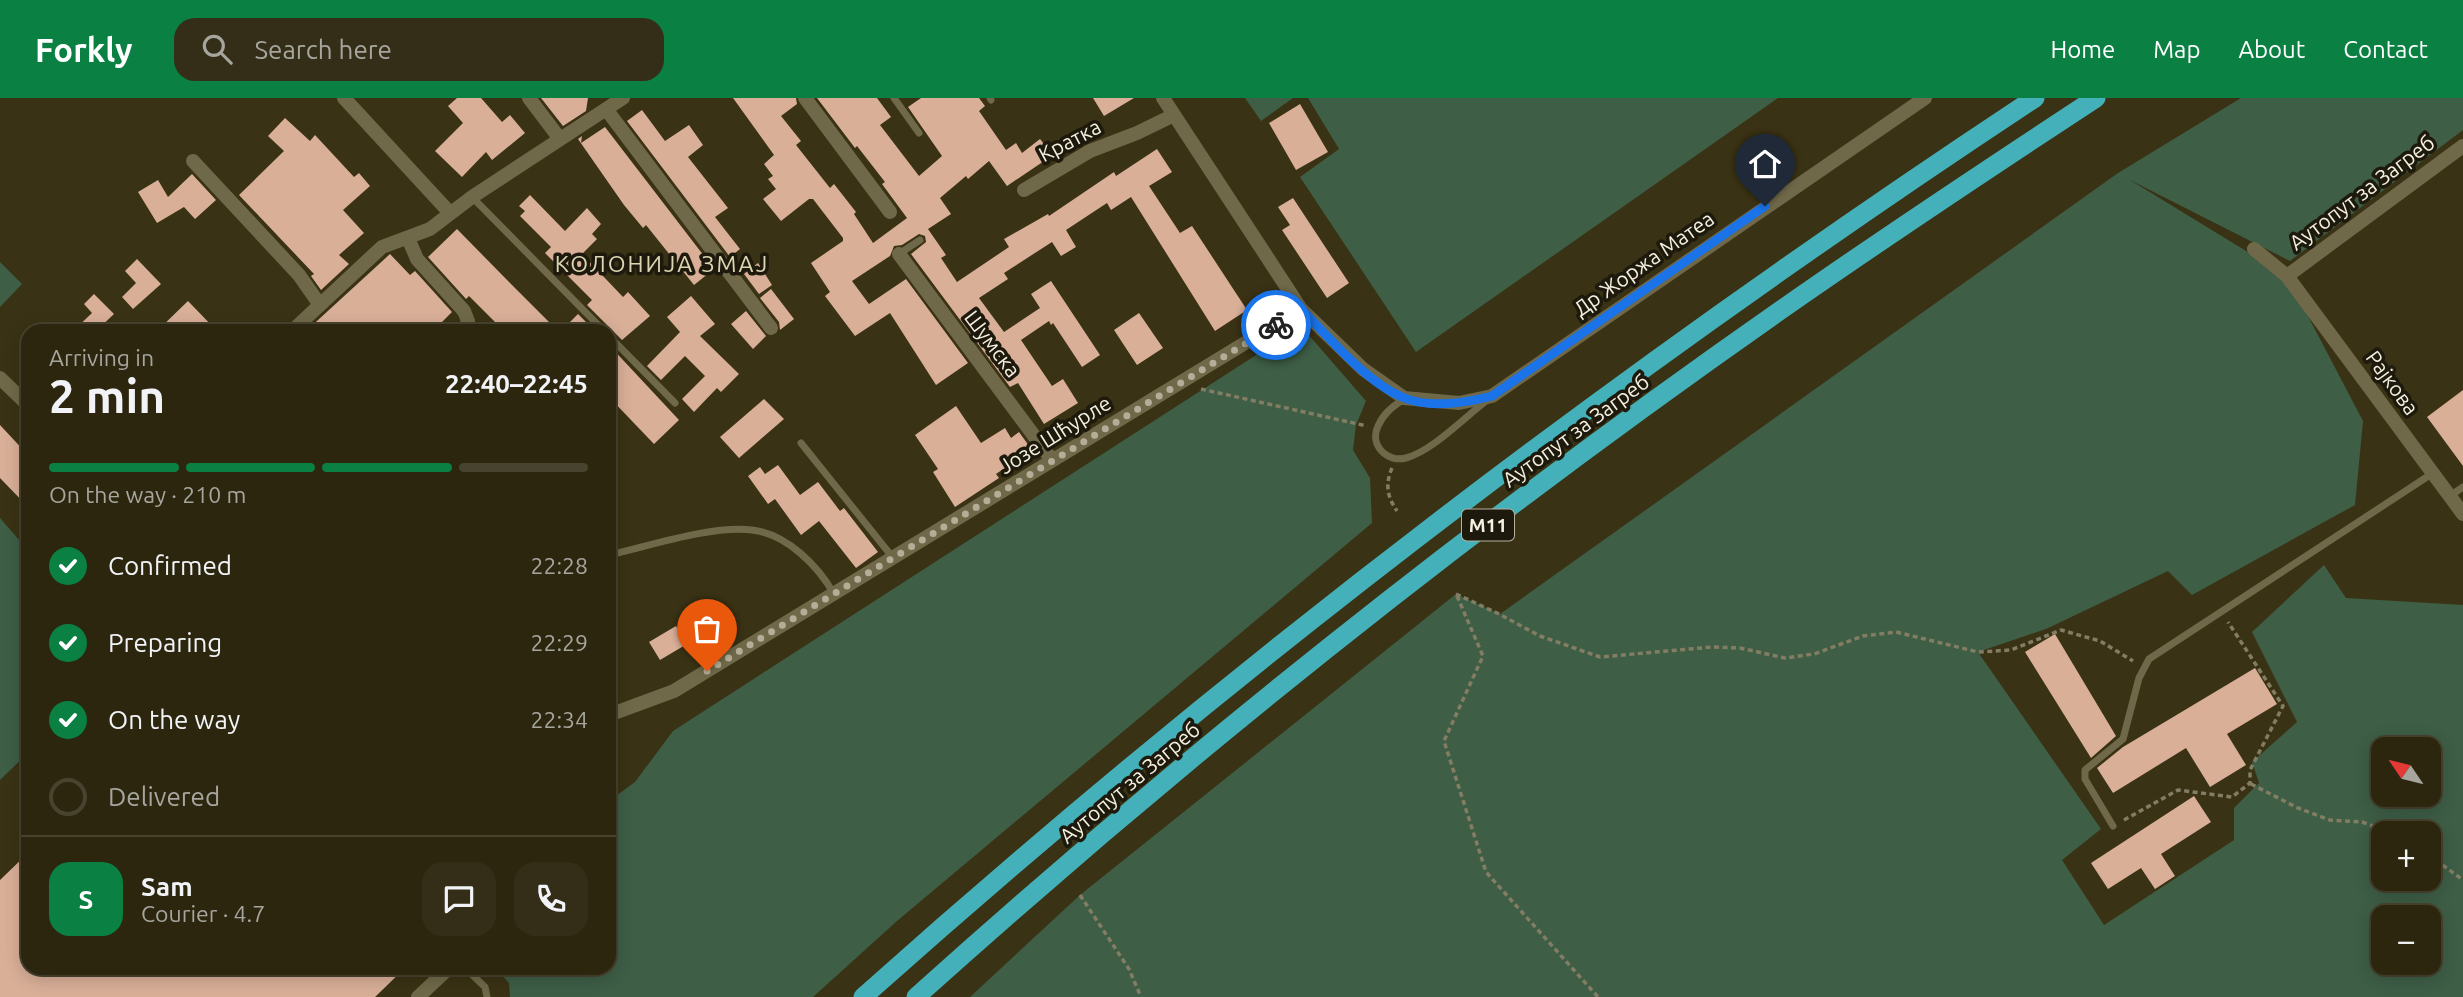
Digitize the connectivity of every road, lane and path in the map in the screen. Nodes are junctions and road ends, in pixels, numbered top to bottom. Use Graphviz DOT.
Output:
graph roads {
  1 [pos="345,98"];
  2 [pos="529,98"];
  3 [pos="623,98"];
  4 [pos="805,98"];
  5 [pos="894,98"];
  6 [pos="1163,98"];
  7 [pos="1925,98"];
  8 [pos="2035,98"];
  9 [pos="2096,98"];
  10 [pos="606,109"];
  11 [pos="1174,114"];
  12 [pos="919,132"];
  13 [pos="560,139"];
  14 [pos="2463,146"];
  15 [pos="193,160"];
  16 [pos="1024,190"];
  17 [pos="472,197"];
  18 [pos="890,212"];
  19 [pos="450,213"];
  20 [pos="408,238"];
  21 [pos="919,240"];
  22 [pos="2254,249"];
  23 [pos="899,254"];
  24 [pos="2287,276"];
  25 [pos="320,305"];
  26 [pos="1301,309"];
  27 [pos="300,324"];
  28 [pos="467,324"];
  29 [pos="597,324"];
  30 [pos="771,328"];
  31 [pos="616,343"];
  32 [pos="0,378"];
  33 [pos="1178,384"];
  34 [pos="1492,396"];
  35 [pos="21,398"];
  36 [pos="1404,398"];
  37 [pos="675,403"];
  38 [pos="1376,428"];
  39 [pos="801,443"];
  40 [pos="1395,459"];
  41 [pos="1052,460"];
  42 [pos="2433,473"];
  43 [pos="2463,487"];
  44 [pos="2450,496"];
  45 [pos="1397,511"];
  46 [pos="2463,514"];
  47 [pos="616,553"];
  48 [pos="894,559"];
  49 [pos="835,595"];
  50 [pos="2221,611"];
  51 [pos="2144,667"];
  52 [pos="616,712"];
  53 [pos="2250,783"];
  54 [pos="2371,825"];
  55 [pos="2113,826"];
  56 [pos="2441,864"];
  57 [pos="2463,880"];
  58 [pos="1080,895"];
  59 [pos="442,975"];
  60 [pos="472,975"];
  61 [pos="418,997"];
  62 [pos="487,997"];
  63 [pos="863,997"];
  64 [pos="916,997"];
  65 [pos="1141,997"];
  66 [pos="1598,997"];
  1 -- 19 [label="street"];
  2 -- 13 [label="street"];
  3 -- 10 [label="street"];
  4 -- 18 [label="street"];
  5 -- 12 [label="lane"];
  6 -- 11 [label="street"];
  7 -- 34 [label="street, Др Жоржа Матеа"];
  8 -- 63 [label="highway, Аутопут за Загреб / M11"];
  9 -- 64 [label="highway, Аутопут за Загреб / M11"];
  10 -- 13 [label="street"];
  10 -- 30 [label="street"];
  11 -- 16 [label="street, Кратка"];
  11 -- 26 [label="street"];
  13 -- 17 [label="street"];
  14 -- 24 [label="street, Аутопут за Загреб"];
  15 -- 25 [label="street"];
  17 -- 19 [label="street"];
  17 -- 29 [label="lane"];
  19 -- 20 [label="street"];
  20 -- 25 [label="street"];
  20 -- 28 [label="street"];
  21 -- 23 [label="lane"];
  22 -- 24 [label="street, Рајкова"];
  23 -- 41 [label="street, Шумска"];
  24 -- 42 [label="street, Рајкова"];
  25 -- 27 [label="street"];
  26 -- 33 [label="street, Јозе Шћурле"];
  26 -- 36 [label="street"];
  31 -- 37 [label="lane"];
  32 -- 35 [label="street"];
  33 -- 38 [label="path"];
  33 -- 41 [label="street, Јозе Шћурле"];
  34 -- 36 [label="street"];
  34 -- 40 [label="lane"];
  36 -- 38 [label="lane"];
  38 -- 40 [label="lane"];
  39 -- 48 [label="lane"];
  40 -- 45 [label="path"];
  41 -- 48 [label="street, Јозе Шћурле"];
  42 -- 44 [label="street, Рајкова"];
  42 -- 50 [label="lane"];
  43 -- 44 [label="lane"];
  44 -- 46 [label="street, Рајкова"];
  47 -- 49 [label="lane"];
  48 -- 49 [label="street, Јозе Шћурле"];
  49 -- 52 [label="street, Јозе Шћурле"];
  50 -- 51 [label="lane"];
  50 -- 53 [label="path"];
  51 -- 55 [label="lane"];
  51 -- 66 [label="path"];
  53 -- 54 [label="path"];
  53 -- 55 [label="path"];
  56 -- 57 [label="path"];
  58 -- 65 [label="path"];
  59 -- 61 [label="street"];
  60 -- 62 [label="lane"];
}
